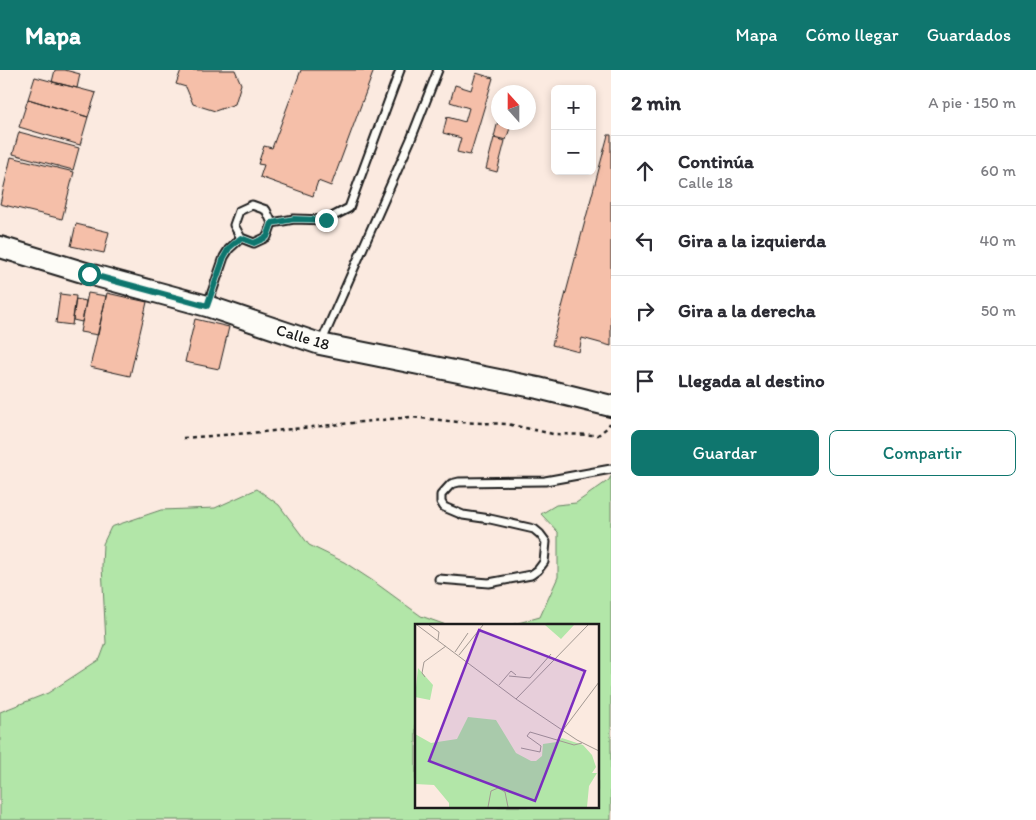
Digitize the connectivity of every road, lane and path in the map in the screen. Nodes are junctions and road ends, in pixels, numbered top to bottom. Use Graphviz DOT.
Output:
graph roads {
  1 [pos="400,70"];
  2 [pos="438,70"];
  3 [pos="272,223"];
  4 [pos="241,238"];
  5 [pos="0,247"];
  6 [pos="207,306"];
  7 [pos="320,344"];
  8 [pos="611,406"];
  9 [pos="611,419"];
  10 [pos="183,438"];
  11 [pos="611,469"];
  12 [pos="439,579"];
  1 -- 3 [label="lane"];
  2 -- 7 [label="lane"];
  3 -- 4 [label="lane"];
  3 -- 4 [label="lane"];
  4 -- 6 [label="lane"];
  5 -- 6 [label="main road, Calle 18"];
  6 -- 7 [label="main road, Calle 18"];
  7 -- 8 [label="main road, Calle 18"];
  9 -- 10 [label="path"];
  11 -- 12 [label="lane"];
}
